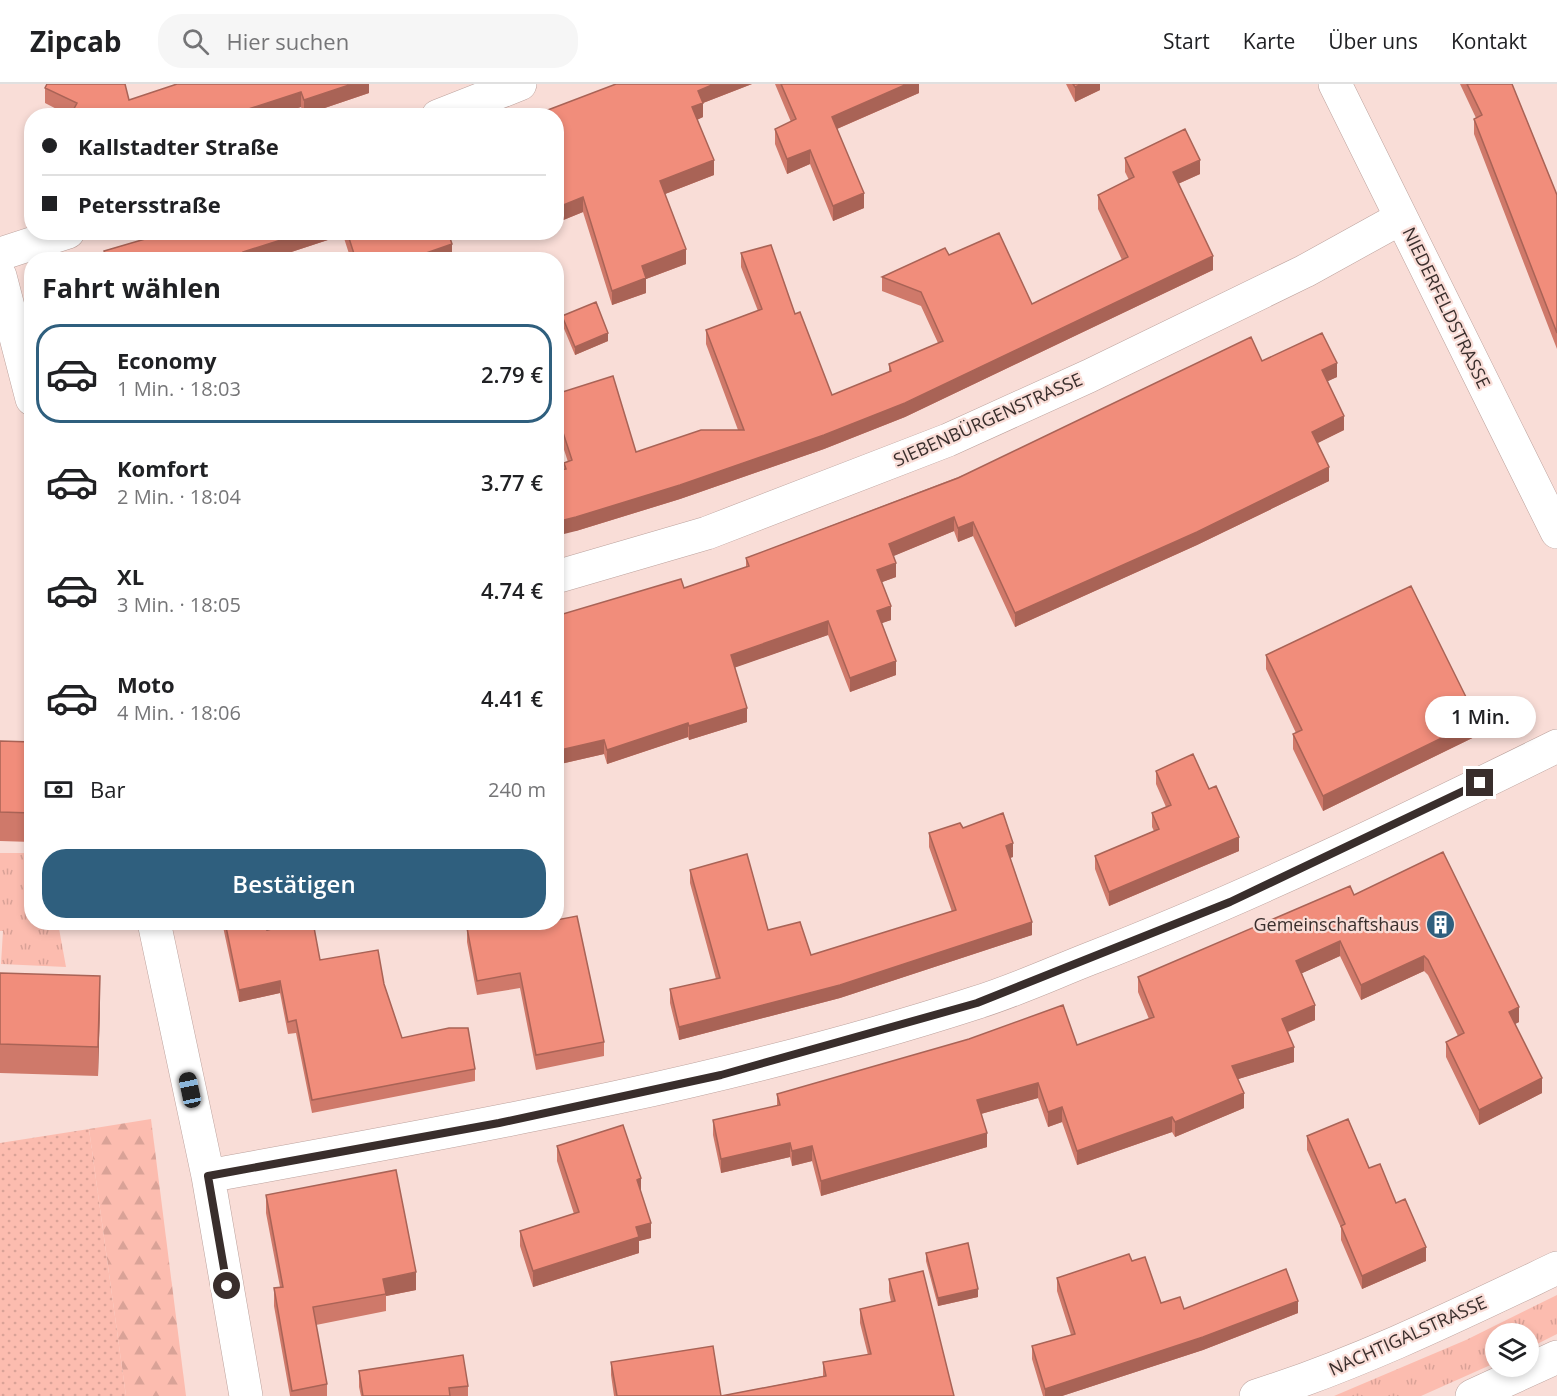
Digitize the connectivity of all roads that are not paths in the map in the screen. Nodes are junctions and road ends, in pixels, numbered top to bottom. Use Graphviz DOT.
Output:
graph roads {
  1 [pos="520,84"];
  2 [pos="1335,84"];
  3 [pos="458,108"];
  4 [pos="1401,218"];
  5 [pos="43,240"];
  6 [pos="0,254"];
  7 [pos="0,276"];
  8 [pos="24,368"];
  9 [pos="1557,532"];
  10 [pos="564,575"];
  11 [pos="1557,746"];
  12 [pos="156,930"];
  13 [pos="208,1176"];
  14 [pos="1557,1268"];
  15 [pos="1557,1357"];
  16 [pos="246,1396"];
  17 [pos="1256,1396"];
  18 [pos="1472,1396"];
  1 -- 3 [label="street"];
  2 -- 4 [label="street, NIEDERFELDSTRASSE"];
  4 -- 9 [label="street, NIEDERFELDSTRASSE"];
  4 -- 10 [label="street, SIEBENBÜRGENSTRASSE"];
  5 -- 6 [label="street"];
  7 -- 8 [label="street"];
  11 -- 13 [label="street"];
  12 -- 13 [label="street"];
  13 -- 16 [label="street"];
  14 -- 17 [label="street, NACHTIGALSTRASSE"];
  15 -- 18 [label="street"];
}
